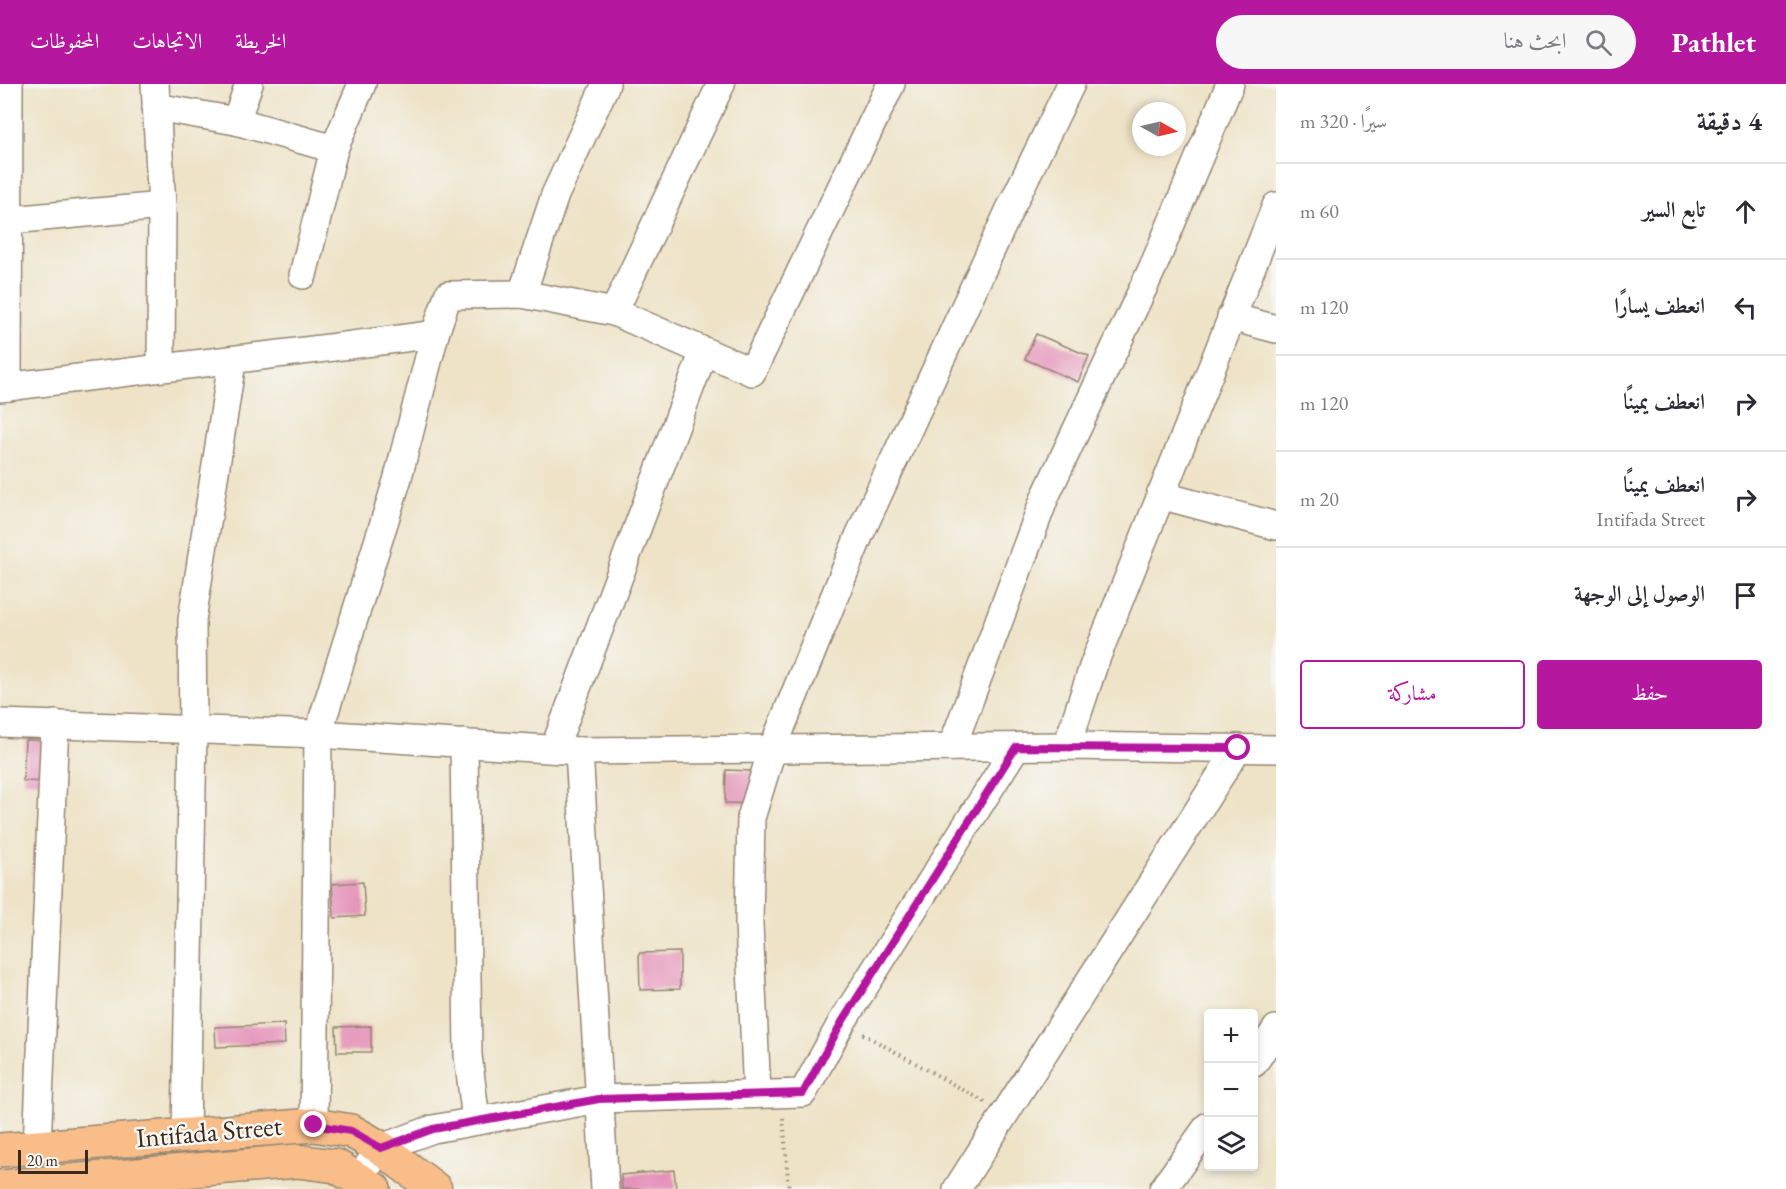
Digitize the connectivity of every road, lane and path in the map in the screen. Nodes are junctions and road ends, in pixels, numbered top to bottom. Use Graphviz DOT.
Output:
graph roads {
  1 [pos="9,84"];
  2 [pos="249,84"];
  3 [pos="362,84"];
  4 [pos="606,84"];
  5 [pos="721,84"];
  6 [pos="891,84"];
  7 [pos="1071,84"];
  8 [pos="1230,84"];
  9 [pos="156,96"];
  10 [pos="236,121"];
  11 [pos="334,149"];
  12 [pos="162,206"];
  13 [pos="1276,206"];
  14 [pos="4,221"];
  15 [pos="303,275"];
  16 [pos="522,294"];
  17 [pos="614,312"];
  18 [pos="1231,317"];
  19 [pos="1276,329"];
  20 [pos="435,334"];
  21 [pos="704,351"];
  22 [pos="232,362"];
  23 [pos="161,367"];
  24 [pos="4,388"];
  25 [pos="1160,495"];
  26 [pos="1276,526"];
  27 [pos="0,723"];
  28 [pos="55,724"];
  29 [pos="193,731"];
  30 [pos="318,734"];
  31 [pos="465,743"];
  32 [pos="1067,746"];
  33 [pos="952,747"];
  34 [pos="1016,747"];
  35 [pos="1238,748"];
  36 [pos="1276,749"];
  37 [pos="567,750"];
  38 [pos="772,750"];
  39 [pos="842,1022"];
  40 [pos="1276,1029"];
  41 [pos="1258,1057"];
  42 [pos="769,1094"];
  43 [pos="599,1099"];
  44 [pos="1005,1114"];
  45 [pos="476,1121"];
  46 [pos="300,1125"];
  47 [pos="1204,1133"];
  48 [pos="186,1134"];
  49 [pos="37,1147"];
  50 [pos="381,1148"];
  51 [pos="0,1150"];
  52 [pos="287,1162"];
  53 [pos="124,1183"];
  54 [pos="366,1184"];
  55 [pos="0,1187"];
  56 [pos="435,1189"];
  57 [pos="605,1189"];
  58 [pos="789,1189"];
  59 [pos="957,1189"];
  60 [pos="1163,1189"];
  1 -- 14 [label="street"];
  2 -- 10 [label="street"];
  3 -- 11 [label="street"];
  4 -- 16 [label="street"];
  5 -- 17 [label="street"];
  6 -- 21 [label="street"];
  7 -- 38 [label="street"];
  8 -- 33 [label="street"];
  9 -- 10 [label="street"];
  9 -- 12 [label="street"];
  10 -- 11 [label="street"];
  11 -- 15 [label="street"];
  12 -- 14 [label="street"];
  12 -- 23 [label="street"];
  13 -- 18 [label="street"];
  14 -- 24 [label="street"];
  16 -- 17 [label="street"];
  16 -- 20 [label="street"];
  17 -- 21 [label="street"];
  18 -- 19 [label="street"];
  18 -- 25 [label="street"];
  20 -- 22 [label="street"];
  20 -- 30 [label="street"];
  21 -- 37 [label="street"];
  22 -- 23 [label="street"];
  22 -- 29 [label="street"];
  23 -- 24 [label="street"];
  25 -- 26 [label="street"];
  25 -- 32 [label="street"];
  27 -- 28 [label="street"];
  28 -- 29 [label="street"];
  28 -- 49 [label="street"];
  29 -- 30 [label="street"];
  29 -- 48 [label="street"];
  30 -- 31 [label="street"];
  30 -- 46 [label="street"];
  31 -- 37 [label="street"];
  31 -- 45 [label="street"];
  32 -- 34 [label="street"];
  32 -- 35 [label="street"];
  33 -- 34 [label="street"];
  33 -- 38 [label="street"];
  34 -- 39 [label="street"];
  35 -- 36 [label="street"];
  35 -- 44 [label="street"];
  37 -- 38 [label="street"];
  37 -- 43 [label="street"];
  38 -- 42 [label="street"];
  39 -- 42 [label="street"];
  39 -- 44 [label="path"];
  40 -- 41 [label="street"];
  42 -- 43 [label="street"];
  42 -- 58 [label="path"];
  43 -- 45 [label="street"];
  43 -- 57 [label="street"];
  44 -- 59 [label="street"];
  45 -- 50 [label="street"];
  46 -- 48 [label="main road, Intifada Street"];
  46 -- 50 [label="main road, Intifada Street"];
  46 -- 52 [label="street"];
  47 -- 60 [label="street"];
  48 -- 49 [label="main road, Intifada Street"];
  49 -- 51 [label="main road, Intifada Street"];
  50 -- 54 [label="street"];
  50 -- 56 [label="main road, Intifada Street"];
  52 -- 53 [label="main road, Intifada Street"];
  52 -- 54 [label="main road, Intifada Street"];
  53 -- 55 [label="main road, Intifada Street"];
}
